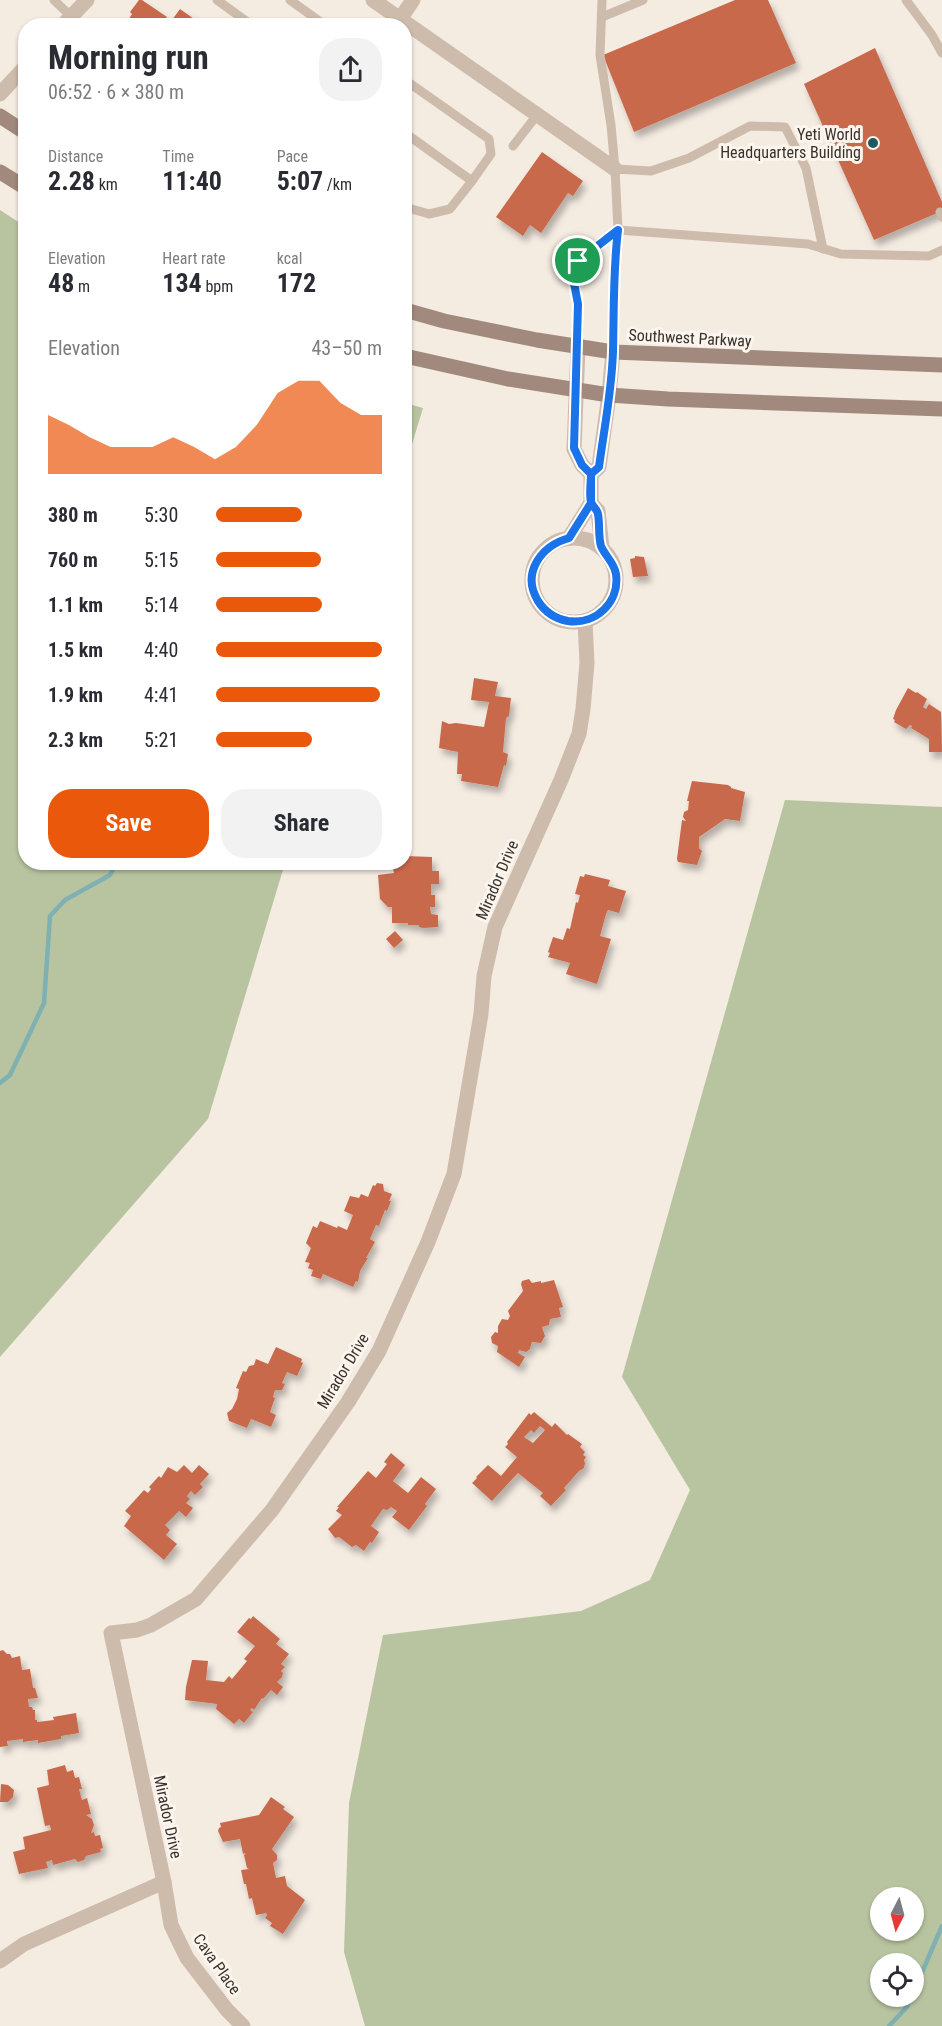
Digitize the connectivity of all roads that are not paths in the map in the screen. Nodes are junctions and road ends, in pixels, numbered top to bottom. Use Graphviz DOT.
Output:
graph roads {
  1 [pos="54,0"];
  2 [pos="87,0"];
  3 [pos="217,0"];
  4 [pos="290,0"];
  5 [pos="373,0"];
  6 [pos="413,0"];
  7 [pos="602,0"];
  8 [pos="643,0"];
  9 [pos="910,1"];
  10 [pos="602,17"];
  11 [pos="68,18"];
  12 [pos="74,18"];
  13 [pos="242,18"];
  14 [pos="315,18"];
  15 [pos="393,18"];
  16 [pos="400,18"];
  17 [pos="412,32"];
  18 [pos="942,53"];
  19 [pos="18,75"];
  20 [pos="412,85"];
  21 [pos="0,94"];
  22 [pos="537,115"];
  23 [pos="0,116"];
  24 [pos="18,128"];
  25 [pos="412,139"];
  26 [pos="513,146"];
  27 [pos="615,169"];
  28 [pos="0,172"];
  29 [pos="472,181"];
  30 [pos="18,183"];
  31 [pos="412,209"];
  32 [pos="618,230"];
  33 [pos="823,249"];
  34 [pos="942,250"];
  35 [pos="412,312"];
  36 [pos="578,347"];
  37 [pos="613,352"];
  38 [pos="412,358"];
  39 [pos="942,365"];
  40 [pos="576,391"];
  41 [pos="609,395"];
  42 [pos="942,409"];
  43 [pos="591,474"];
  44 [pos="591,503"];
  45 [pos="569,538"];
  46 [pos="602,549"];
  47 [pos="585,621"];
  48 [pos="164,1882"];
  49 [pos="0,1961"];
  50 [pos="243,2026"];
  1 -- 11 [label="lane"];
  2 -- 12 [label="street"];
  3 -- 13 [label="lane"];
  4 -- 14 [label="lane"];
  5 -- 15 [label="street"];
  6 -- 16 [label="street"];
  7 -- 10 [label="lane"];
  8 -- 10 [label="lane"];
  9 -- 18 [label="lane"];
  10 -- 27 [label="lane"];
  17 -- 22 [label="street"];
  19 -- 21 [label="street"];
  20 -- 29 [label="lane"];
  22 -- 26 [label="lane"];
  22 -- 27 [label="street"];
  23 -- 24 [label="main road"];
  25 -- 29 [label="lane"];
  27 -- 32 [label="lane"];
  27 -- 33 [label="lane"];
  28 -- 30 [label="main road"];
  29 -- 31 [label="lane"];
  32 -- 33 [label="lane"];
  32 -- 36 [label="lane"];
  32 -- 37 [label="lane"];
  33 -- 34 [label="lane"];
  35 -- 36 [label="main road, Southwest Parkway"];
  36 -- 37 [label="main road, Southwest Parkway"];
  36 -- 40 [label="street"];
  37 -- 39 [label="main road, Southwest Parkway"];
  37 -- 41 [label="street"];
  38 -- 40 [label="main road"];
  40 -- 41 [label="main road"];
  40 -- 43 [label="street"];
  41 -- 42 [label="main road"];
  41 -- 43 [label="street"];
  43 -- 44 [label="street"];
  44 -- 45 [label="street"];
  44 -- 46 [label="street"];
  45 -- 46 [label="street"];
  45 -- 47 [label="street"];
  46 -- 47 [label="street"];
  47 -- 48 [label="street, Mirador Drive"];
  48 -- 49 [label="street, Mirador Drive"];
  48 -- 50 [label="street, Cava Place"];
}
